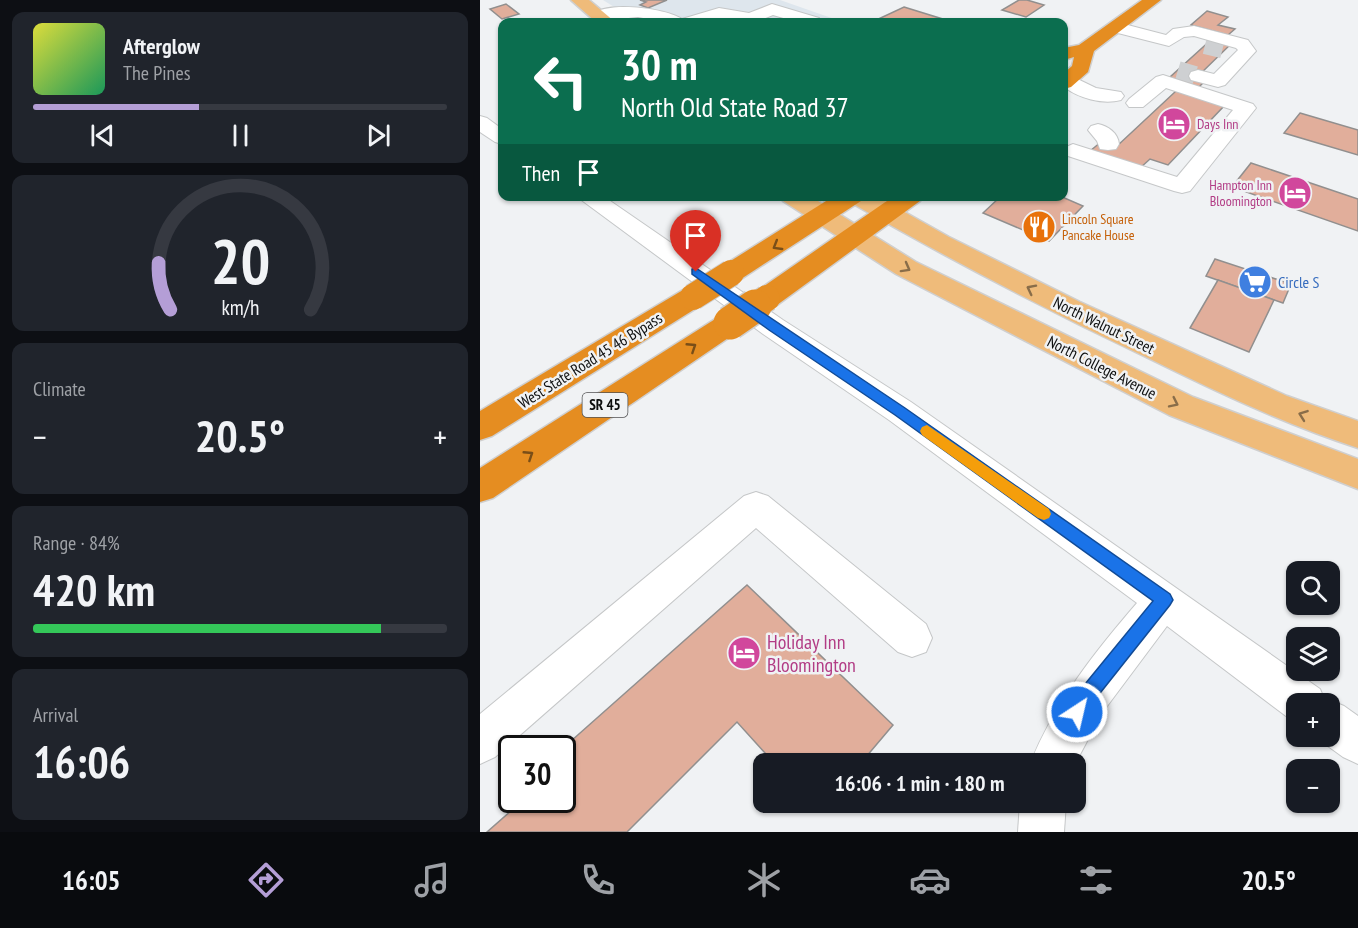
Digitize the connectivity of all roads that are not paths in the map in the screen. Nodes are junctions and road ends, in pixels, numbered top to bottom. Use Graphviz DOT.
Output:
graph roads {
  1 [pos="579,0"];
  2 [pos="1153,0"];
  3 [pos="601,18"];
  4 [pos="607,18"];
  5 [pos="665,18"];
  6 [pos="698,18"];
  7 [pos="741,18"];
  8 [pos="752,18"];
  9 [pos="786,18"];
  10 [pos="1116,27"];
  11 [pos="1172,39"];
  12 [pos="1205,45"];
  13 [pos="1085,50"];
  14 [pos="1225,50"];
  15 [pos="1068,53"];
  16 [pos="1243,55"];
  17 [pos="1178,70"];
  18 [pos="1198,76"];
  19 [pos="1068,79"];
  20 [pos="1068,82"];
  21 [pos="1114,96"];
  22 [pos="1136,103"];
  23 [pos="480,123"];
  24 [pos="498,135"];
  25 [pos="1073,150"];
  26 [pos="594,201"];
  27 [pos="799,201"];
  28 [pos="845,201"];
  29 [pos="866,201"];
  30 [pos="905,201"];
  31 [pos="888,214"];
  32 [pos="822,217"];
  33 [pos="856,237"];
  34 [pos="480,428"];
  35 [pos="1358,435"];
  36 [pos="1358,474"];
  37 [pos="480,487"];
  38 [pos="1164,600"];
  39 [pos="912,638"];
  40 [pos="1290,693"];
  41 [pos="1340,729"];
  42 [pos="480,742"];
  43 [pos="1358,742"];
  44 [pos="1057,753"];
  45 [pos="1042,813"];
  46 [pos="1041,832"];
  1 -- 3 [label="main road"];
  2 -- 10 [label="highway"];
  4 -- 5 [label="street"];
  6 -- 7 [label="street"];
  8 -- 9 [label="street"];
  10 -- 11 [label="street"];
  10 -- 13 [label="highway"];
  11 -- 12 [label="street"];
  11 -- 16 [label="street"];
  11 -- 17 [label="street"];
  13 -- 15 [label="highway"];
  13 -- 19 [label="highway"];
  14 -- 16 [label="street"];
  16 -- 18 [label="street"];
  20 -- 21 [label="street"];
  22 -- 25 [label="street"];
  23 -- 24 [label="street"];
  26 -- 38 [label="street"];
  27 -- 32 [label="main road"];
  28 -- 32 [label="highway, SR 45"];
  29 -- 31 [label="main road, North Walnut Street"];
  30 -- 31 [label="highway, SR 45"];
  31 -- 33 [label="highway, SR 45"];
  35 -- 31 [label="main road, North Walnut Street, one-way"];
  32 -- 33 [label="main road"];
  32 -- 34 [label="highway, West State Road 45 46 Bypass / SR 45, one-way, bridge"];
  33 -- 36 [label="main road, North College Avenue, one-way"];
  37 -- 33 [label="highway, SR 45, one-way, bridge"];
  38 -- 40 [label="street"];
  38 -- 44 [label="street"];
  39 -- 42 [label="street"];
  41 -- 43 [label="street"];
  45 -- 46 [label="street"];
}
